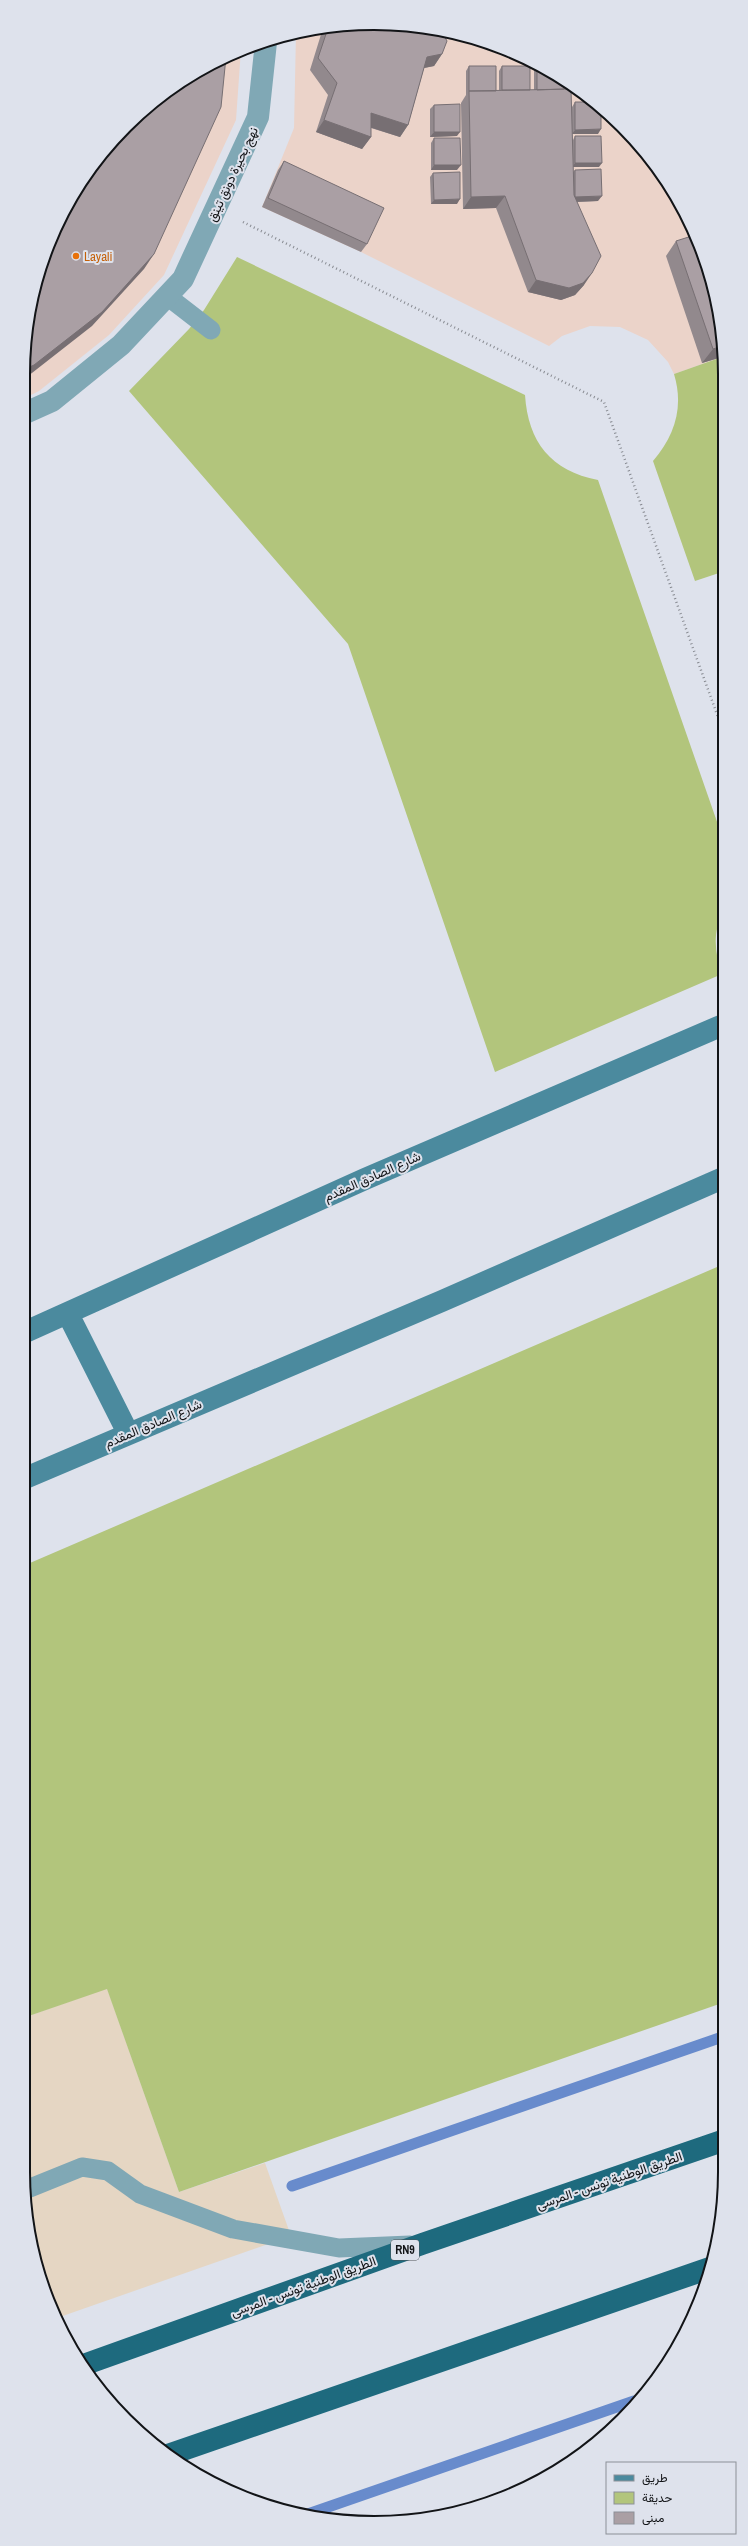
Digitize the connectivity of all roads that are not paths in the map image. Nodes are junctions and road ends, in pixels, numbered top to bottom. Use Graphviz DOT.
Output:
graph roads {
  1 [pos="265,47"];
  2 [pos="167,296"];
  3 [pos="211,330"];
  4 [pos="30,411"];
  5 [pos="718,1027"];
  6 [pos="718,1180"];
  7 [pos="68,1314"];
  8 [pos="30,1330"];
  9 [pos="128,1433"];
  10 [pos="30,1476"];
  11 [pos="718,2142"];
  12 [pos="31,2188"];
  13 [pos="422,2244"];
  14 [pos="703,2270"];
  15 [pos="88,2363"];
  16 [pos="175,2452"];
  1 -- 2 [label="street, نهج بحيرة دونق تينق"];
  2 -- 3 [label="lane"];
  2 -- 4 [label="street, نهج بحيرة دونق تينق"];
  5 -- 7 [label="main road, شارع الصادق المقدم"];
  6 -- 9 [label="main road, شارع الصادق المقدم"];
  7 -- 8 [label="main road, شارع الصادق المقدم"];
  7 -- 9 [label="main road"];
  9 -- 10 [label="main road, شارع الصادق المقدم"];
  11 -- 13 [label="highway, الطريق الوطنية تونس - المرسى / RN9"];
  12 -- 13 [label="lane"];
  13 -- 15 [label="highway, الطريق الوطنية تونس - المرسى / RN9"];
  14 -- 16 [label="highway"];
}
